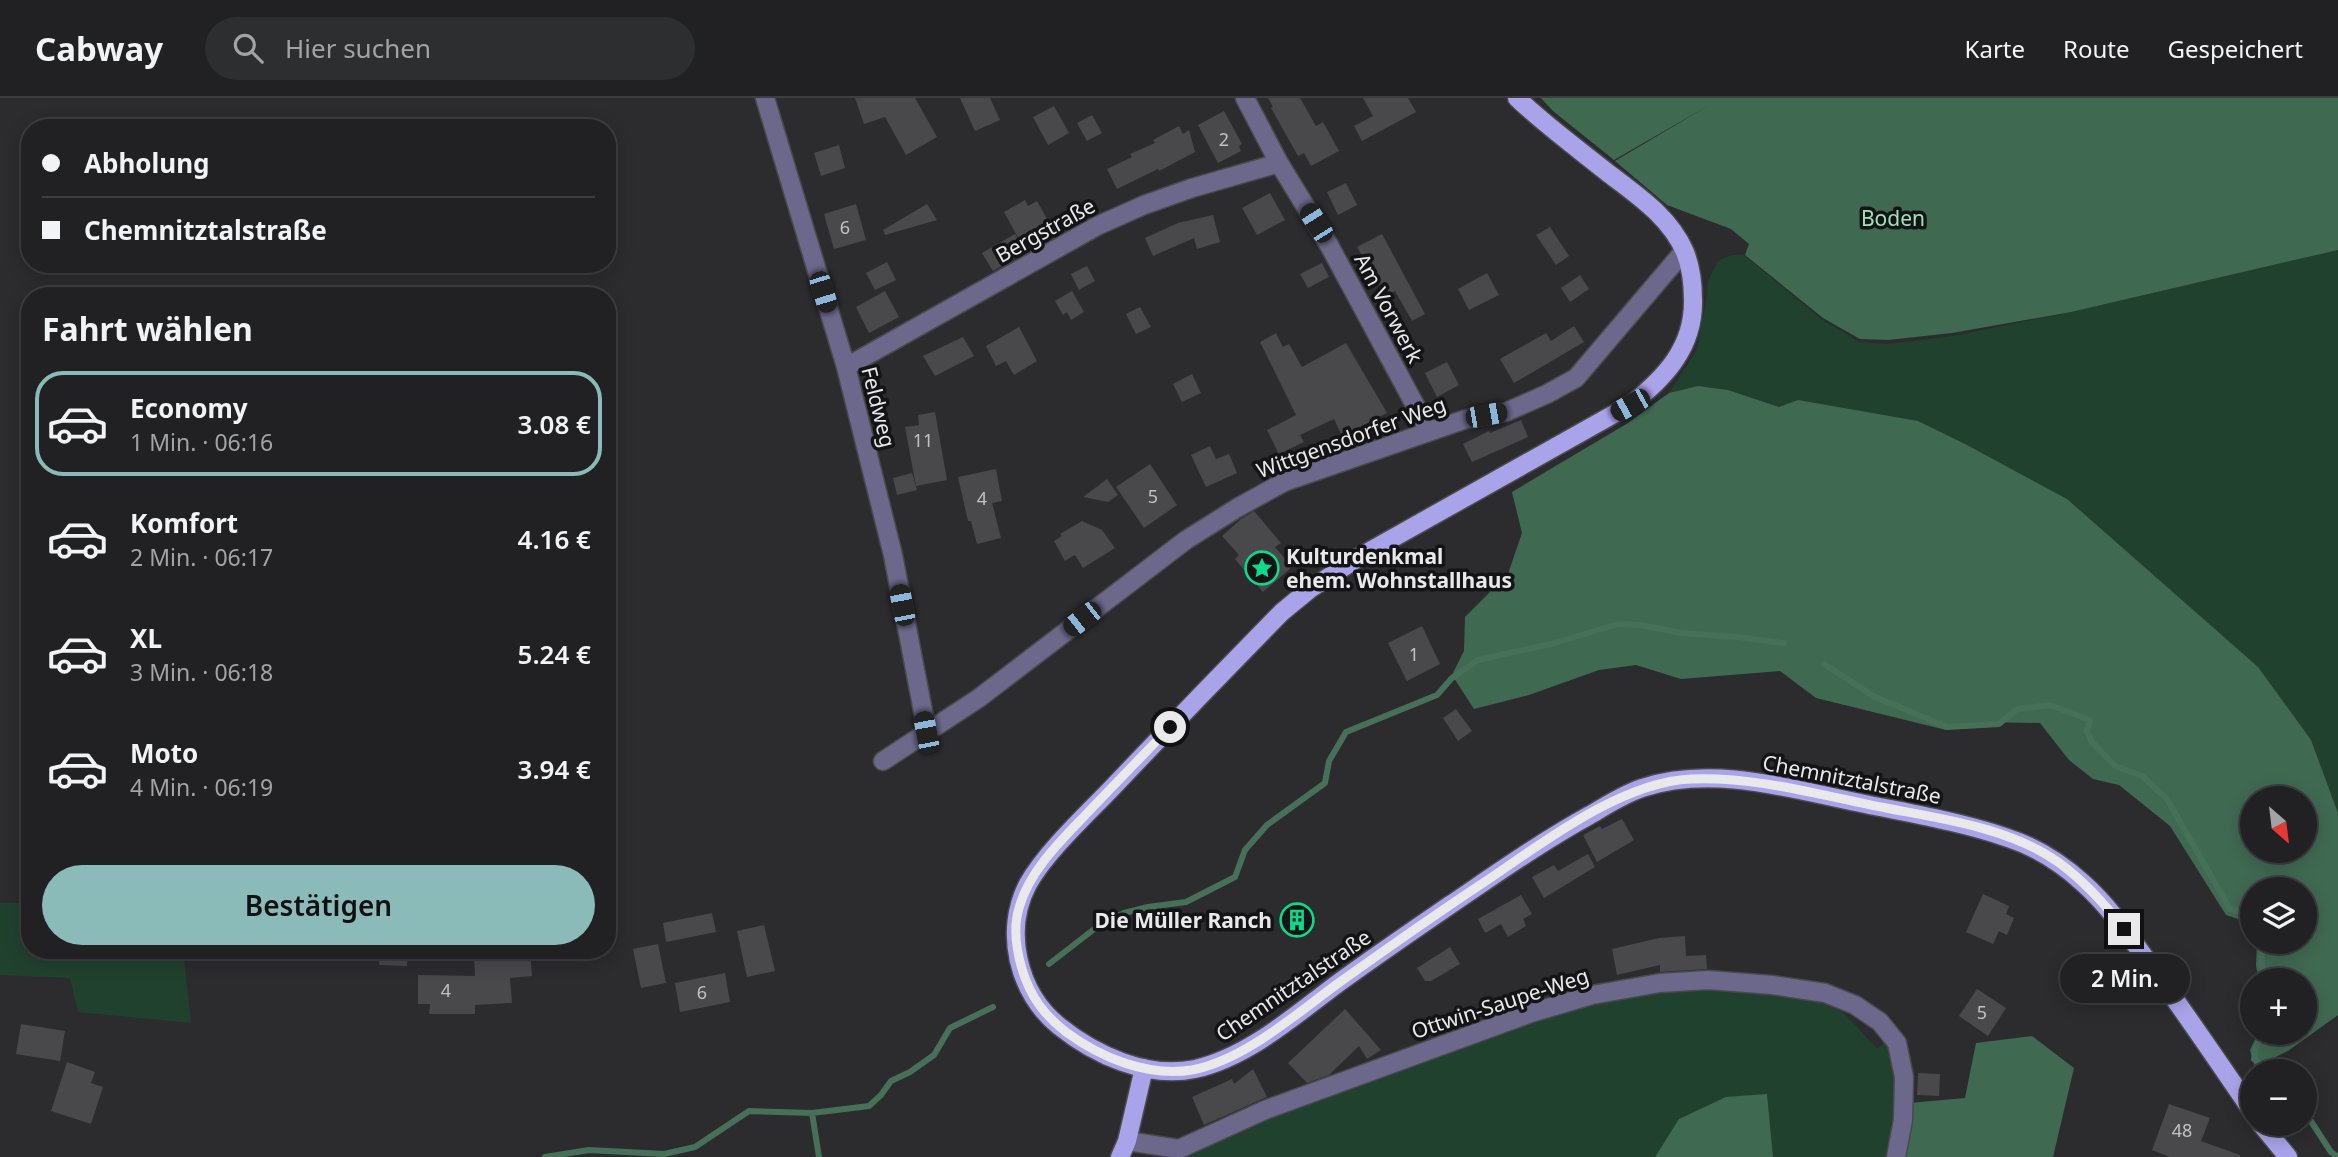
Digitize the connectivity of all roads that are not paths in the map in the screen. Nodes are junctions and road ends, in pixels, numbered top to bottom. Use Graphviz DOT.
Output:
graph roads {
  1 [pos="765,98"];
  2 [pos="1245,98"];
  3 [pos="1517,98"];
  4 [pos="1279,163"];
  5 [pos="1685,251"];
  6 [pos="846,368"];
  7 [pos="1429,431"];
  8 [pos="926,732"];
  9 [pos="883,761"];
  10 [pos="1144,1068"];
  11 [pos="2240,1093"];
  12 [pos="2271,1136"];
  13 [pos="1123,1149"];
  14 [pos="1896,1157"];
  15 [pos="2288,1157"];
  1 -- 6 [label="street, Feldweg"];
  2 -- 4 [label="street, Am Vorwerk"];
  3 -- 5 [label="main road"];
  4 -- 6 [label="street, Bergstraße"];
  4 -- 7 [label="street, Am Vorwerk"];
  5 -- 7 [label="street, Wittgensdorfer Weg"];
  5 -- 10 [label="main road, Chemnitztalstraße"];
  6 -- 8 [label="street, Feldweg"];
  7 -- 8 [label="street, Wittgensdorfer Weg"];
  8 -- 9 [label="street, Wittgensdorfer Weg"];
  10 -- 11 [label="main road, Chemnitztalstraße"];
  10 -- 13 [label="main road"];
  12 -- 15 [label="main road"];
  13 -- 14 [label="street, Ottwin-Saupe-Weg"];
}
